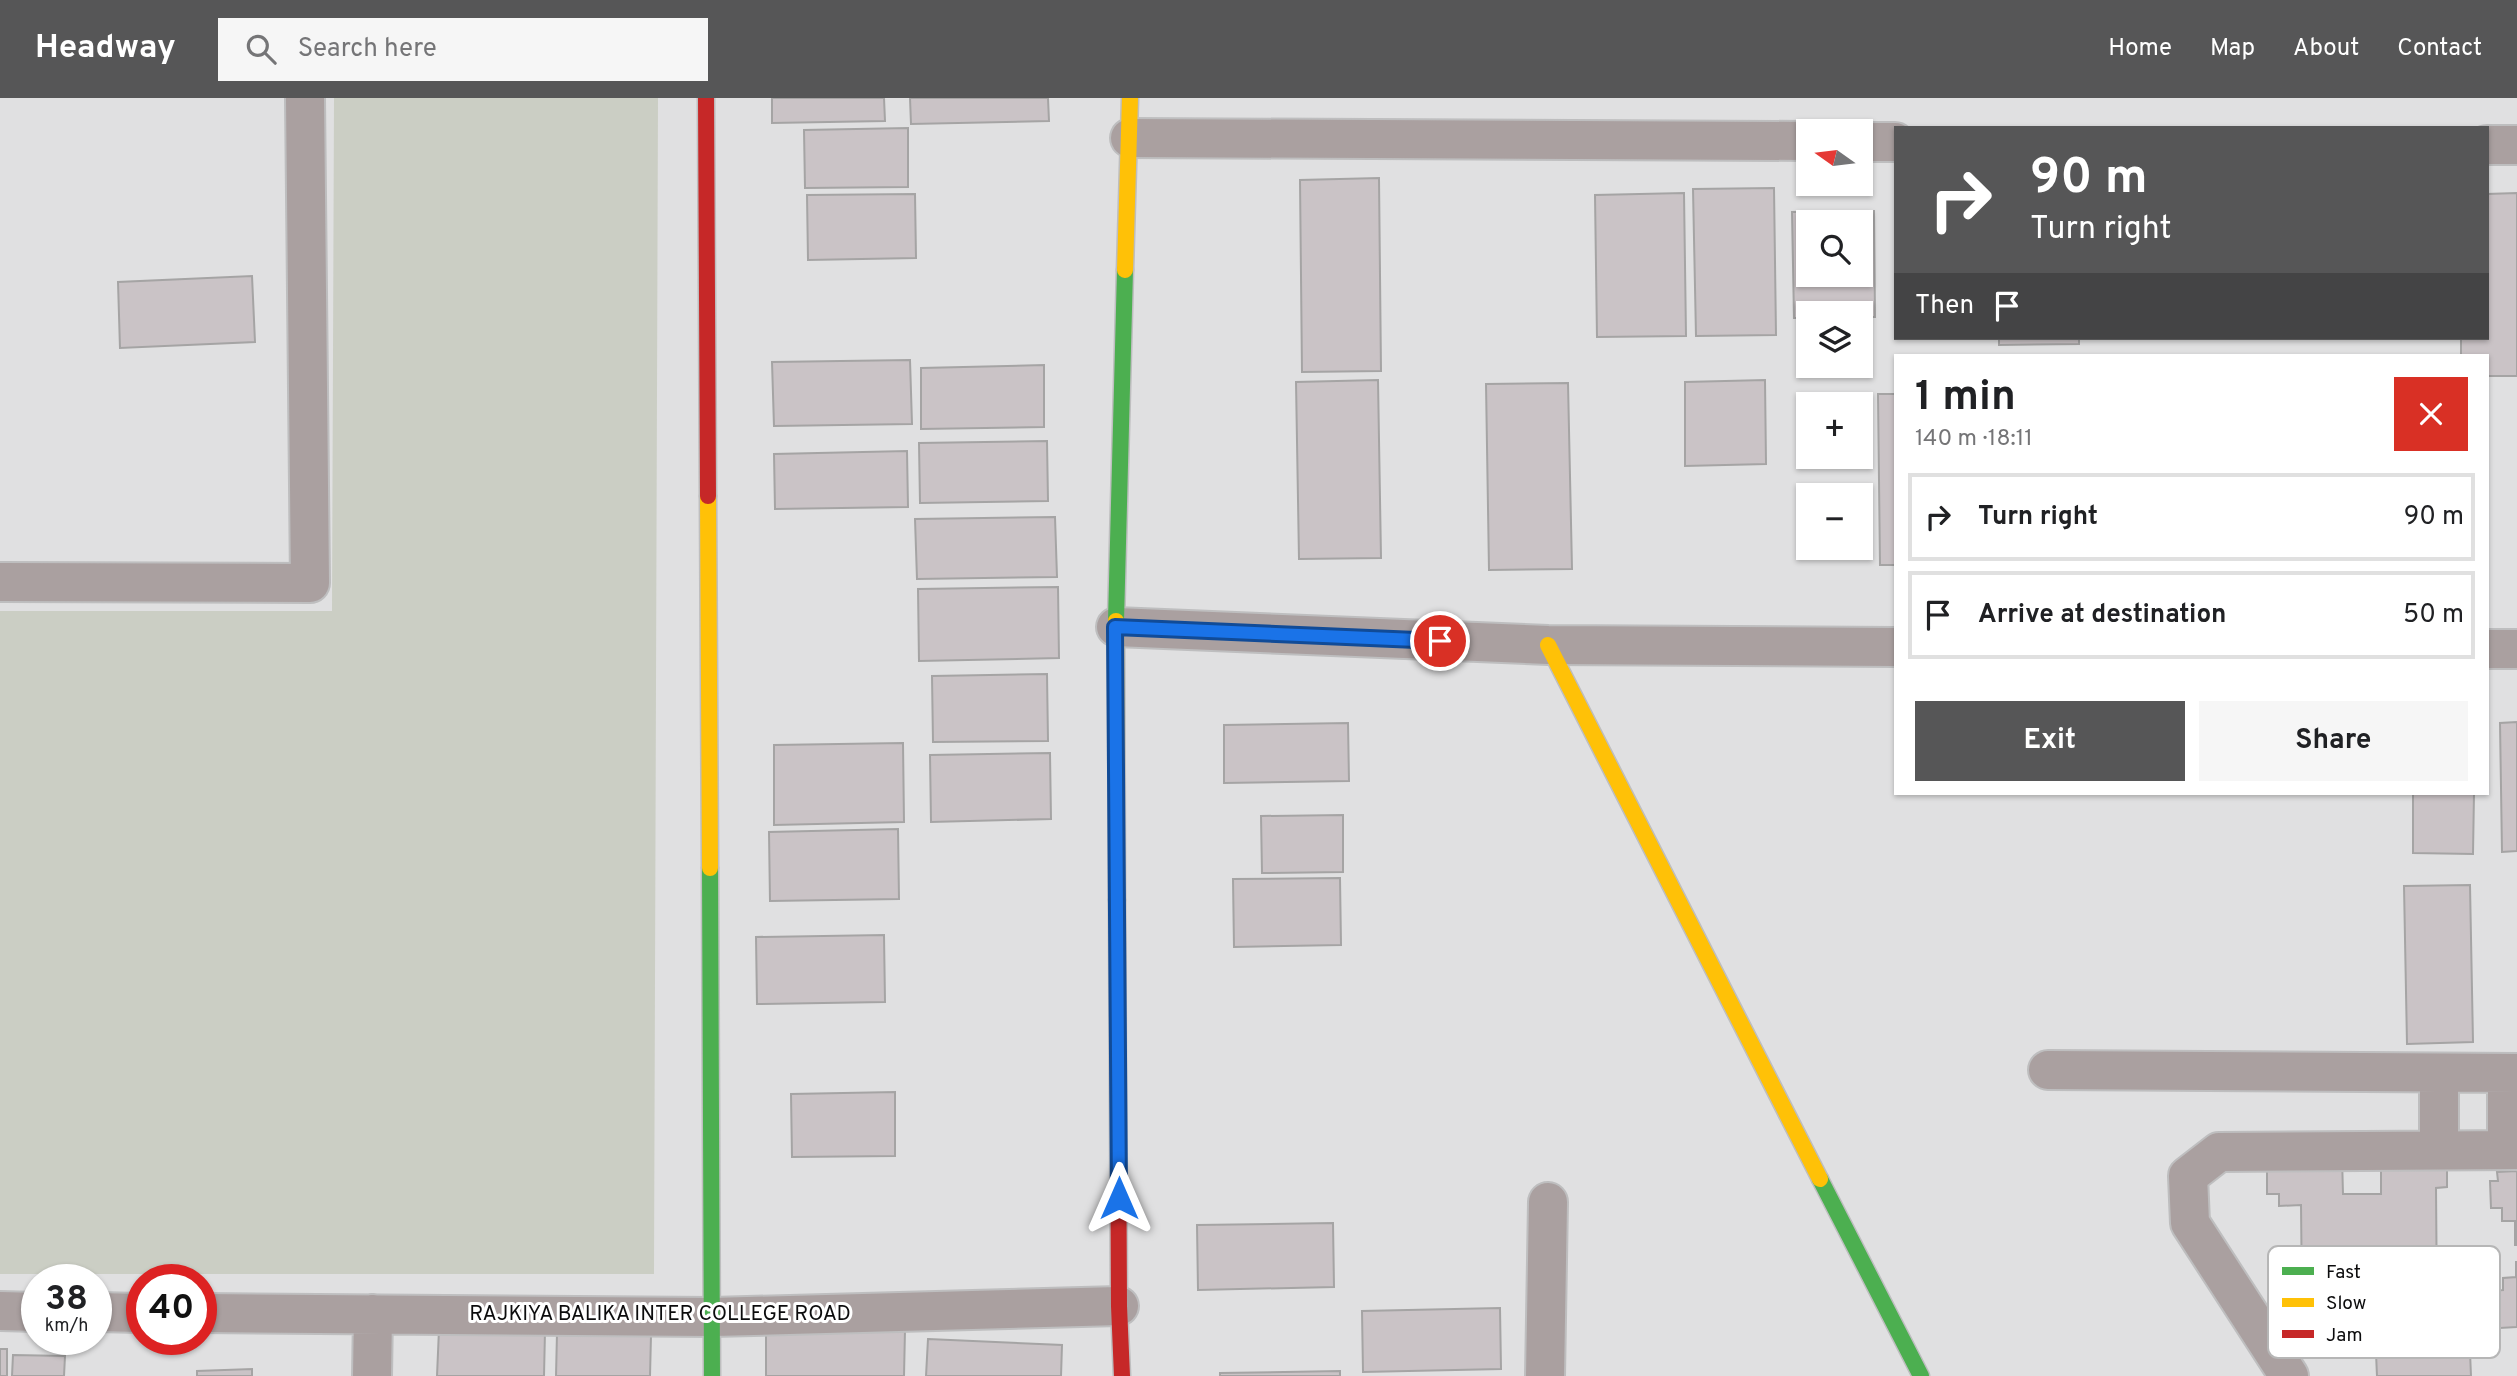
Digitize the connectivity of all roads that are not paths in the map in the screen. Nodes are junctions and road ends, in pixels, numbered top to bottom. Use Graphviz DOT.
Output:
graph roads {
  1 [pos="305,98"];
  2 [pos="706,98"];
  3 [pos="1130,98"];
  4 [pos="1130,138"];
  5 [pos="1796,141"];
  6 [pos="1873,142"];
  7 [pos="1894,142"];
  8 [pos="2489,145"];
  9 [pos="2517,145"];
  10 [pos="0,582"];
  11 [pos="1115,627"];
  12 [pos="1548,645"];
  13 [pos="1894,647"];
  14 [pos="2489,649"];
  15 [pos="2517,649"];
  16 [pos="2048,1070"];
  17 [pos="2439,1073"];
  18 [pos="2512,1073"];
  19 [pos="2439,1150"];
  20 [pos="2512,1150"];
  21 [pos="1548,1202"];
  22 [pos="1119,1306"];
  23 [pos="0,1311"];
  24 [pos="21,1312"];
  25 [pos="217,1313"];
  26 [pos="373,1314"];
  27 [pos="713,1317"];
  28 [pos="2268,1344"];
  29 [pos="2277,1358"];
  30 [pos="372,1376"];
  31 [pos="712,1376"];
  32 [pos="1122,1376"];
  33 [pos="1545,1376"];
  34 [pos="1921,1376"];
  35 [pos="2289,1376"];
  1 -- 10 [label="street"];
  2 -- 27 [label="street"];
  3 -- 4 [label="street"];
  4 -- 5 [label="street"];
  4 -- 11 [label="street"];
  6 -- 7 [label="street"];
  8 -- 9 [label="street"];
  11 -- 12 [label="street"];
  11 -- 22 [label="street"];
  12 -- 13 [label="street"];
  12 -- 34 [label="street"];
  14 -- 15 [label="street"];
  16 -- 17 [label="street"];
  17 -- 18 [label="street"];
  17 -- 19 [label="street"];
  18 -- 20 [label="street"];
  19 -- 20 [label="street"];
  19 -- 28 [label="street"];
  21 -- 33 [label="street"];
  22 -- 27 [label="street, RAJKIYA BALIKA INTER COLLEGE ROAD"];
  22 -- 32 [label="street"];
  23 -- 24 [label="street"];
  25 -- 26 [label="street, RAJKIYA BALIKA INTER COLLEGE ROAD"];
  26 -- 27 [label="street, RAJKIYA BALIKA INTER COLLEGE ROAD"];
  26 -- 30 [label="street"];
  27 -- 31 [label="street"];
  29 -- 35 [label="street"];
}
